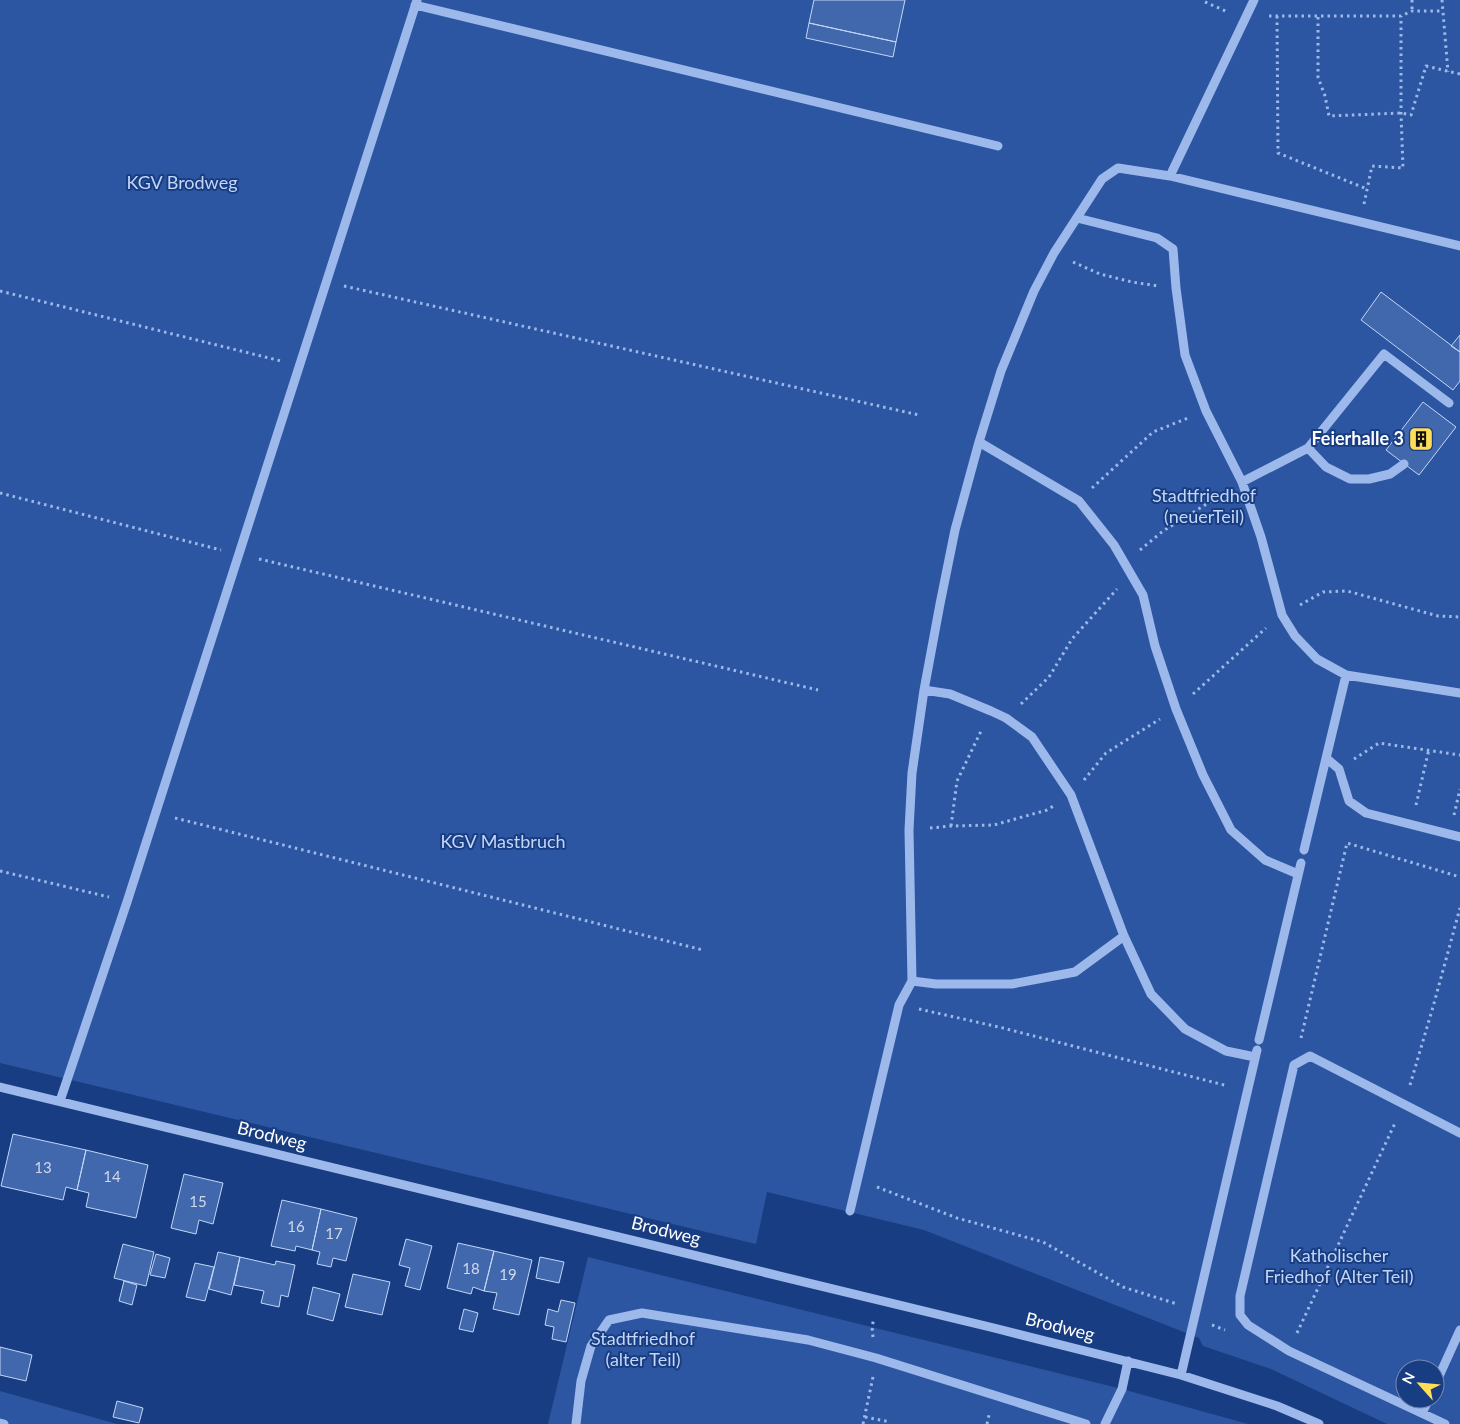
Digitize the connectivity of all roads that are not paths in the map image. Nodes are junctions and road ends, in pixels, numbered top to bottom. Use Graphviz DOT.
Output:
graph roads {
  1 [pos="1254,0"];
  2 [pos="416,3"];
  3 [pos="998,146"];
  4 [pos="1170,176"];
  5 [pos="1077,218"];
  6 [pos="1460,246"];
  7 [pos="1449,403"];
  8 [pos="979,442"];
  9 [pos="1308,448"];
  10 [pos="1404,464"];
  11 [pos="1242,482"];
  12 [pos="1346,675"];
  13 [pos="924,690"];
  14 [pos="1460,694"];
  15 [pos="1326,758"];
  16 [pos="1460,837"];
  17 [pos="1304,850"];
  18 [pos="1301,863"];
  19 [pos="1298,874"];
  20 [pos="1124,936"];
  21 [pos="912,981"];
  22 [pos="1260,1040"];
  23 [pos="0,1087"];
  24 [pos="60,1101"];
  25 [pos="1460,1133"];
  26 [pos="850,1211"];
  27 [pos="1460,1330"];
  28 [pos="1128,1361"];
  29 [pos="1445,1363"];
  30 [pos="1181,1375"];
  31 [pos="1424,1409"];
  32 [pos="1422,1413"];
  33 [pos="0,1423"];
  34 [pos="4,1424"];
  35 [pos="576,1424"];
  36 [pos="1086,1424"];
  37 [pos="1105,1424"];
  38 [pos="1319,1424"];
  39 [pos="1445,1424"];
  1 -- 4 [label="street"];
  2 -- 3 [label="street"];
  2 -- 24 [label="street"];
  4 -- 5 [label="street"];
  4 -- 6 [label="street"];
  5 -- 8 [label="street"];
  5 -- 11 [label="street"];
  7 -- 9 [label="street"];
  8 -- 13 [label="street"];
  8 -- 19 [label="street"];
  9 -- 10 [label="street"];
  9 -- 11 [label="street"];
  11 -- 12 [label="street"];
  12 -- 14 [label="street"];
  12 -- 15 [label="street"];
  13 -- 20 [label="street"];
  13 -- 21 [label="street"];
  15 -- 16 [label="street"];
  15 -- 17 [label="street"];
  18 -- 19 [label="street"];
  19 -- 22 [label="street"];
  20 -- 21 [label="street"];
  20 -- 30 [label="street"];
  21 -- 26 [label="street"];
  23 -- 24 [label="street, Brodweg"];
  24 -- 28 [label="street, Brodweg"];
  25 -- 32 [label="street"];
  27 -- 29 [label="street"];
  28 -- 30 [label="street, Brodweg"];
  28 -- 37 [label="street"];
  30 -- 38 [label="street, Brodweg"];
  31 -- 32 [label="street"];
  32 -- 39 [label="street"];
  33 -- 34 [label="street"];
  35 -- 36 [label="street"];
}
